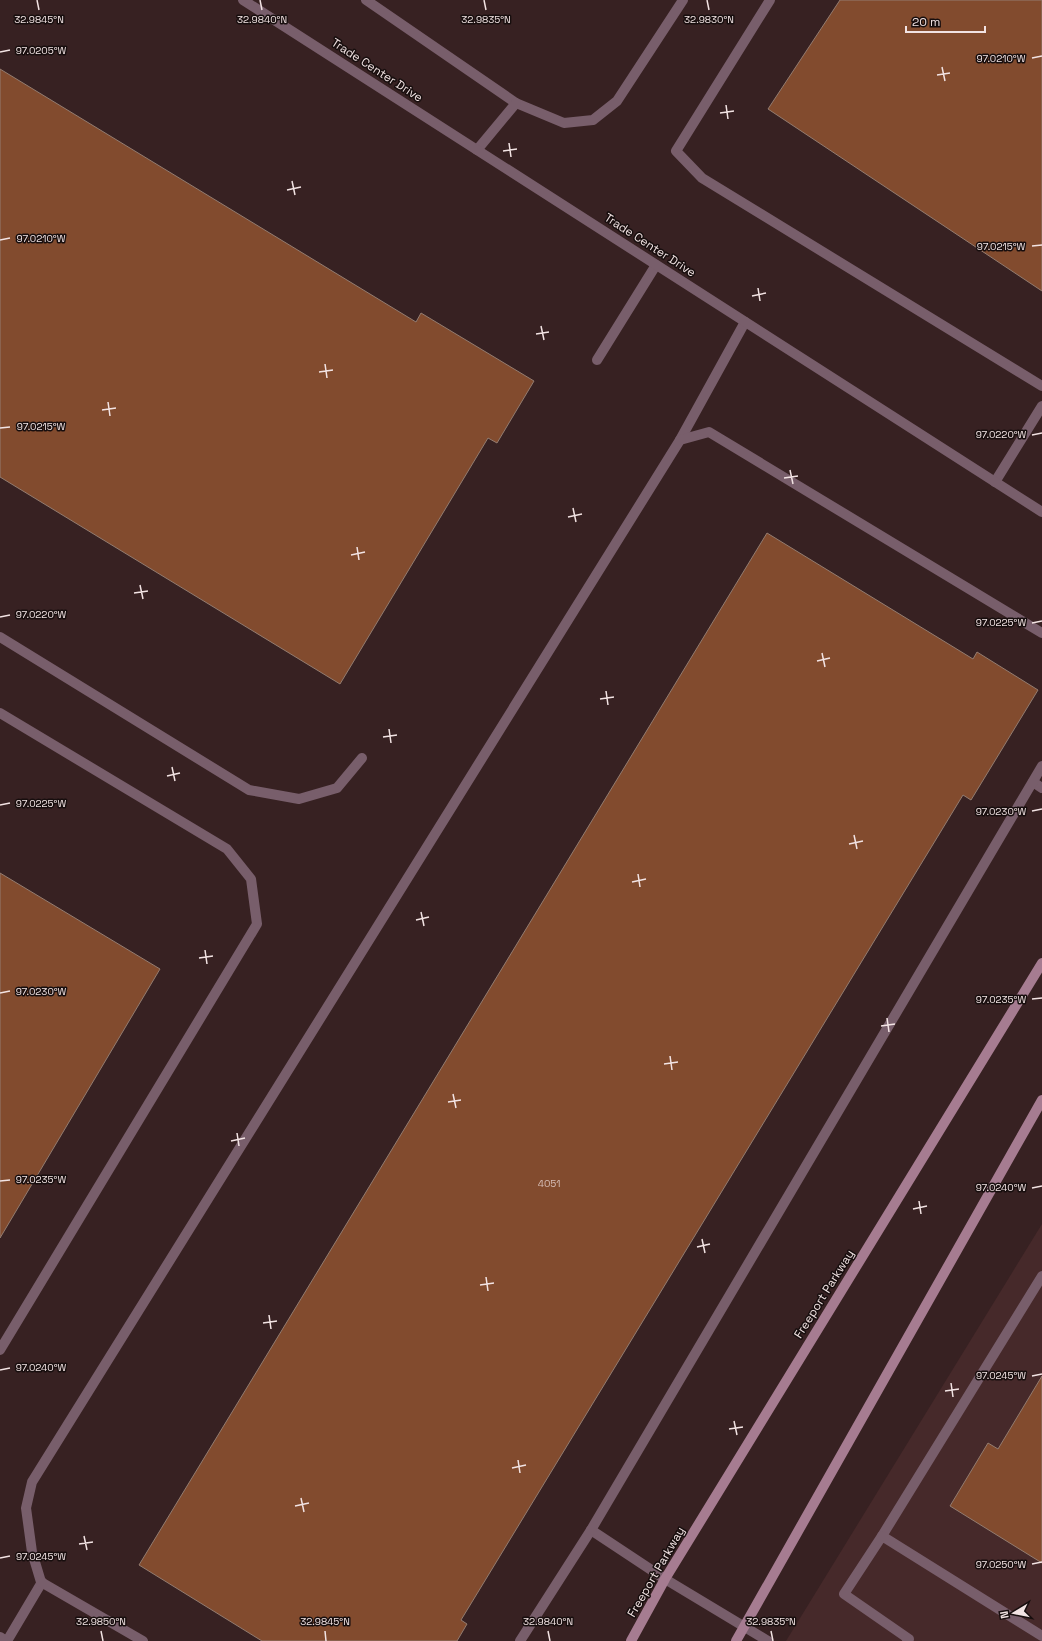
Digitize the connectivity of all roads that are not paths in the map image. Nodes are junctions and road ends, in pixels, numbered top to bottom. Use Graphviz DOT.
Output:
graph roads {
  1 [pos="243,0"];
  2 [pos="366,0"];
  3 [pos="683,0"];
  4 [pos="770,0"];
  5 [pos="516,103"];
  6 [pos="477,150"];
  7 [pos="656,265"];
  8 [pos="745,322"];
  9 [pos="597,360"];
  10 [pos="1042,386"];
  11 [pos="1042,406"];
  12 [pos="680,440"];
  13 [pos="995,482"];
  14 [pos="1042,512"];
  15 [pos="1042,632"];
  16 [pos="0,637"];
  17 [pos="0,713"];
  18 [pos="362,758"];
  19 [pos="1042,766"];
  20 [pos="1033,782"];
  21 [pos="1042,788"];
  22 [pos="1042,963"];
  23 [pos="1042,1100"];
  24 [pos="1042,1276"];
  25 [pos="0,1350"];
  26 [pos="591,1530"];
  27 [pos="882,1536"];
  28 [pos="665,1579"];
  29 [pos="42,1582"];
  30 [pos="745,1627"];
  31 [pos="1042,1636"];
  32 [pos="0,1637"];
  33 [pos="909,1640"];
  34 [pos="6,1641"];
  35 [pos="144,1641"];
  36 [pos="520,1641"];
  37 [pos="631,1641"];
  38 [pos="736,1641"];
  39 [pos="768,1641"];
  1 -- 6 [label="street, Trade Center Drive"];
  2 -- 5 [label="street"];
  3 -- 5 [label="street"];
  4 -- 10 [label="street"];
  5 -- 6 [label="street"];
  6 -- 7 [label="street, Trade Center Drive"];
  7 -- 8 [label="street, Trade Center Drive"];
  7 -- 9 [label="street"];
  8 -- 12 [label="street"];
  8 -- 13 [label="street, Trade Center Drive"];
  11 -- 13 [label="street"];
  12 -- 15 [label="street"];
  12 -- 29 [label="street"];
  13 -- 14 [label="street, Trade Center Drive"];
  16 -- 18 [label="street"];
  17 -- 25 [label="street"];
  19 -- 20 [label="street"];
  20 -- 21 [label="street"];
  20 -- 26 [label="street"];
  22 -- 28 [label="main road, Freeport Parkway"];
  23 -- 30 [label="main road"];
  24 -- 27 [label="street"];
  26 -- 28 [label="street"];
  26 -- 36 [label="street"];
  27 -- 31 [label="street"];
  27 -- 33 [label="street"];
  28 -- 30 [label="street"];
  28 -- 37 [label="main road, Freeport Parkway"];
  29 -- 34 [label="street"];
  29 -- 35 [label="street"];
  30 -- 38 [label="main road"];
  30 -- 39 [label="street"];
  32 -- 34 [label="street"];
}
